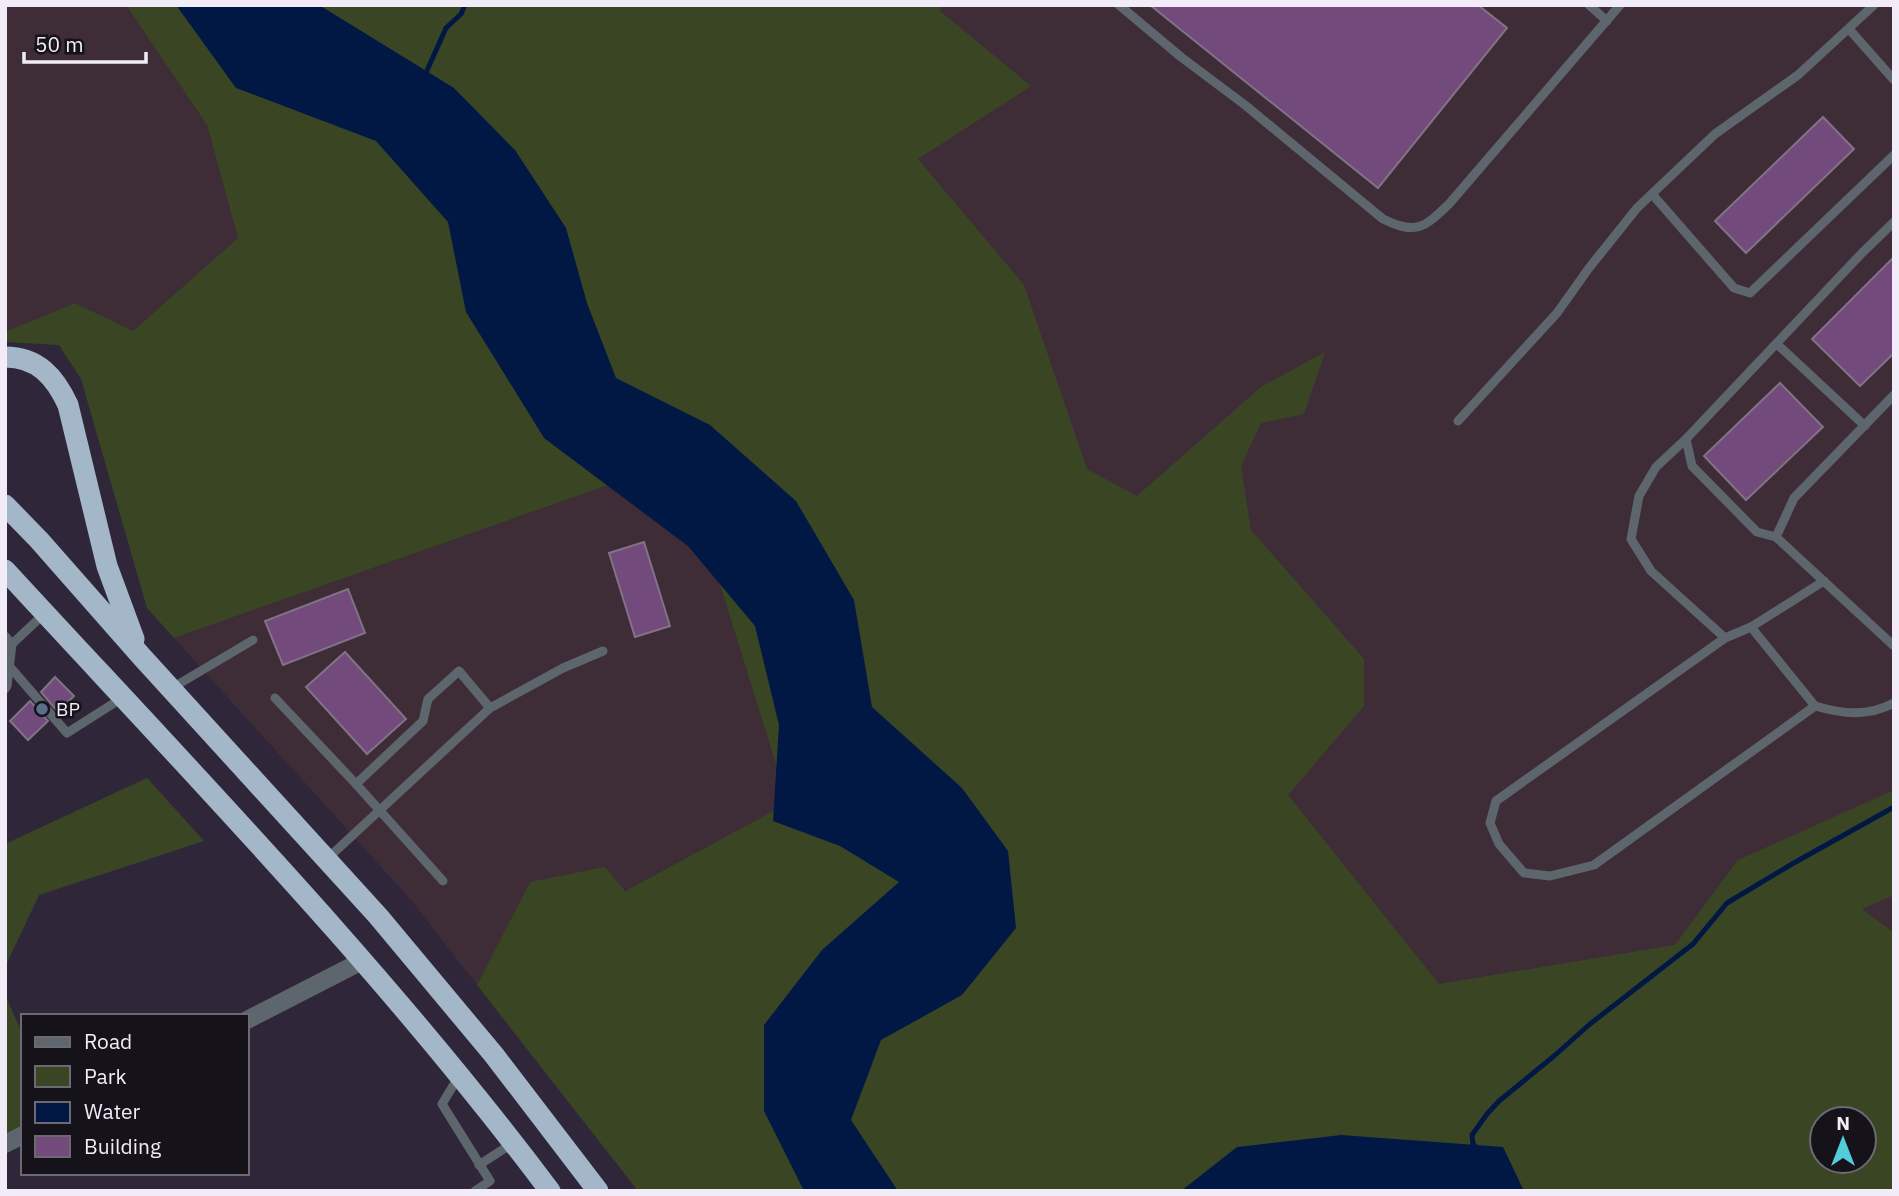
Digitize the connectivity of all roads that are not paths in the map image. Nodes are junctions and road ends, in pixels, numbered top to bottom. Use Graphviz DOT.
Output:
graph roads {
  1 [pos="1119,5"];
  2 [pos="1589,5"];
  3 [pos="1620,5"];
  4 [pos="1874,5"];
  5 [pos="1607,21"];
  6 [pos="1849,29"];
  7 [pos="1894,80"];
  8 [pos="1894,155"];
  9 [pos="1652,194"];
  10 [pos="1894,222"];
  11 [pos="1777,344"];
  12 [pos="5,357"];
  13 [pos="1894,395"];
  14 [pos="1458,421"];
  15 [pos="1865,426"];
  16 [pos="1686,439"];
  17 [pos="5,505"];
  18 [pos="1776,537"];
  19 [pos="5,570"];
  20 [pos="1824,581"];
  21 [pos="45,613"];
  22 [pos="1751,627"];
  23 [pos="5,636"];
  24 [pos="1725,638"];
  25 [pos="253,640"];
  26 [pos="12,644"];
  27 [pos="1894,646"];
  28 [pos="603,651"];
  29 [pos="142,657"];
  30 [pos="10,667"];
  31 [pos="170,688"];
  32 [pos="5,689"];
  33 [pos="123,698"];
  34 [pos="275,698"];
  35 [pos="1894,703"];
  36 [pos="1815,706"];
  37 [pos="490,708"];
  38 [pos="356,784"];
  39 [pos="379,810"];
  40 [pos="327,859"];
  41 [pos="443,881"];
  42 [pos="362,961"];
  43 [pos="248,1019"];
  44 [pos="460,1075"];
  45 [pos="21,1136"];
  46 [pos="514,1143"];
  47 [pos="5,1144"];
  48 [pos="479,1165"];
  49 [pos="475,1191"];
  50 [pos="550,1191"];
  51 [pos="598,1191"];
  1 -- 5 [label="lane"];
  2 -- 5 [label="lane"];
  3 -- 5 [label="lane"];
  4 -- 6 [label="lane"];
  6 -- 7 [label="lane"];
  6 -- 9 [label="lane"];
  8 -- 9 [label="lane"];
  9 -- 14 [label="lane"];
  10 -- 11 [label="lane"];
  11 -- 15 [label="lane"];
  11 -- 16 [label="lane"];
  12 -- 29 [label="highway"];
  13 -- 15 [label="lane"];
  15 -- 18 [label="lane"];
  16 -- 18 [label="lane"];
  16 -- 24 [label="lane"];
  17 -- 29 [label="highway"];
  18 -- 20 [label="lane"];
  19 -- 21 [label="highway"];
  20 -- 22 [label="lane"];
  20 -- 27 [label="lane"];
  21 -- 26 [label="lane"];
  21 -- 33 [label="highway"];
  22 -- 24 [label="lane"];
  22 -- 36 [label="lane"];
  23 -- 26 [label="lane"];
  24 -- 36 [label="lane"];
  25 -- 31 [label="lane"];
  26 -- 30 [label="lane"];
  28 -- 37 [label="lane"];
  29 -- 31 [label="highway"];
  30 -- 32 [label="lane"];
  30 -- 33 [label="lane"];
  31 -- 40 [label="highway"];
  33 -- 42 [label="highway"];
  34 -- 38 [label="lane"];
  35 -- 36 [label="lane"];
  37 -- 38 [label="lane"];
  37 -- 39 [label="lane"];
  38 -- 39 [label="lane"];
  39 -- 40 [label="lane"];
  39 -- 41 [label="lane"];
  40 -- 51 [label="highway"];
  42 -- 43 [label="street"];
  42 -- 44 [label="highway"];
  44 -- 46 [label="highway"];
  44 -- 48 [label="lane"];
  45 -- 47 [label="street"];
  46 -- 48 [label="lane"];
  46 -- 50 [label="highway"];
  48 -- 49 [label="lane"];
}
